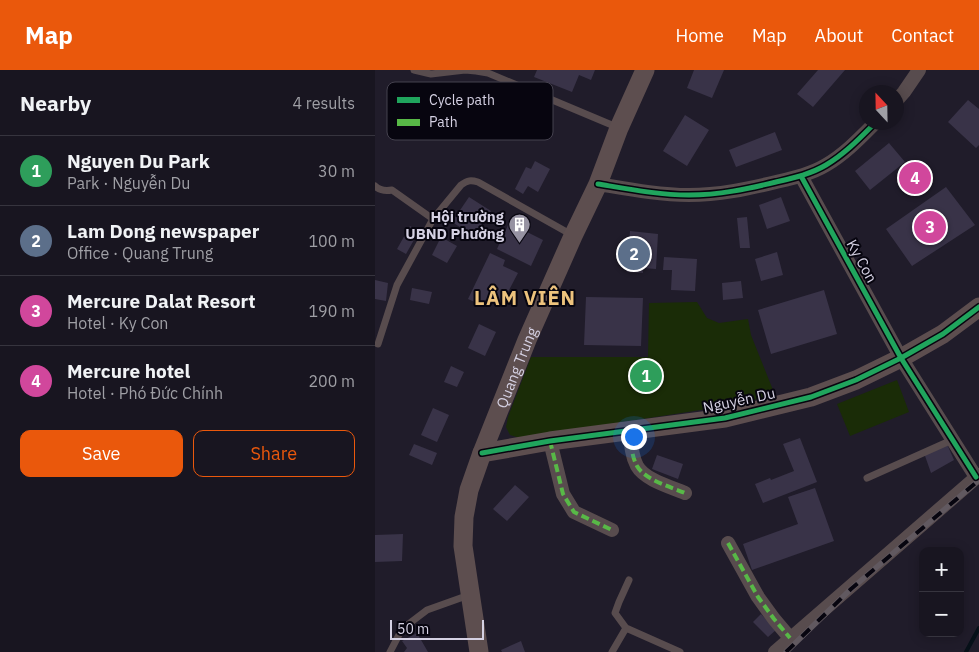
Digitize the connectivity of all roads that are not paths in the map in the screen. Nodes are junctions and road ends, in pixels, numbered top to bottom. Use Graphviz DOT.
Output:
graph roads {
  1 [pos="414,70"];
  2 [pos="645,70"];
  3 [pos="919,70"];
  4 [pos="509,82"];
  5 [pos="904,92"];
  6 [pos="553,100"];
  7 [pos="619,128"];
  8 [pos="868,130"];
  9 [pos="801,176"];
  10 [pos="598,184"];
  11 [pos="375,186"];
  12 [pos="433,219"];
  13 [pos="573,236"];
  14 [pos="979,308"];
  15 [pos="378,344"];
  16 [pos="901,358"];
  17 [pos="629,430"];
  18 [pos="952,440"];
  19 [pos="550,441"];
  20 [pos="482,453"];
  21 [pos="978,476"];
  22 [pos="867,478"];
  23 [pos="685,493"];
  24 [pos="612,530"];
  25 [pos="728,543"];
  26 [pos="629,580"];
  27 [pos="471,595"];
  28 [pos="626,628"];
  29 [pos="790,638"];
  30 [pos="389,652"];
  31 [pos="479,652"];
  32 [pos="612,652"];
  33 [pos="680,652"];
  34 [pos="775,652"];
  1 -- 4 [label="lane"];
  2 -- 7 [label="main road, Quang Trung"];
  3 -- 5 [label="street"];
  6 -- 7 [label="lane"];
  7 -- 10 [label="main road, Quang Trung"];
  8 -- 9 [label="street"];
  9 -- 10 [label="street"];
  9 -- 16 [label="street, Ky Con"];
  10 -- 13 [label="main road, Quang Trung"];
  11 -- 12 [label="lane"];
  12 -- 13 [label="lane"];
  12 -- 15 [label="lane"];
  13 -- 20 [label="main road, Quang Trung"];
  14 -- 16 [label="main road, Nguyễn Du"];
  16 -- 17 [label="main road, Nguyễn Du"];
  16 -- 18 [label="street, Ky Con"];
  17 -- 19 [label="main road, Nguyễn Du"];
  17 -- 23 [label="street"];
  18 -- 21 [label="street, Ky Con"];
  18 -- 22 [label="lane"];
  19 -- 20 [label="main road, Nguyễn Du"];
  19 -- 24 [label="street"];
  20 -- 27 [label="main road, Quang Trung"];
  21 -- 29 [label="street"];
  25 -- 29 [label="street"];
  26 -- 28 [label="lane"];
  27 -- 30 [label="lane"];
  27 -- 31 [label="main road, Quang Trung"];
  28 -- 32 [label="lane"];
  28 -- 33 [label="lane"];
  29 -- 34 [label="street"];
}
